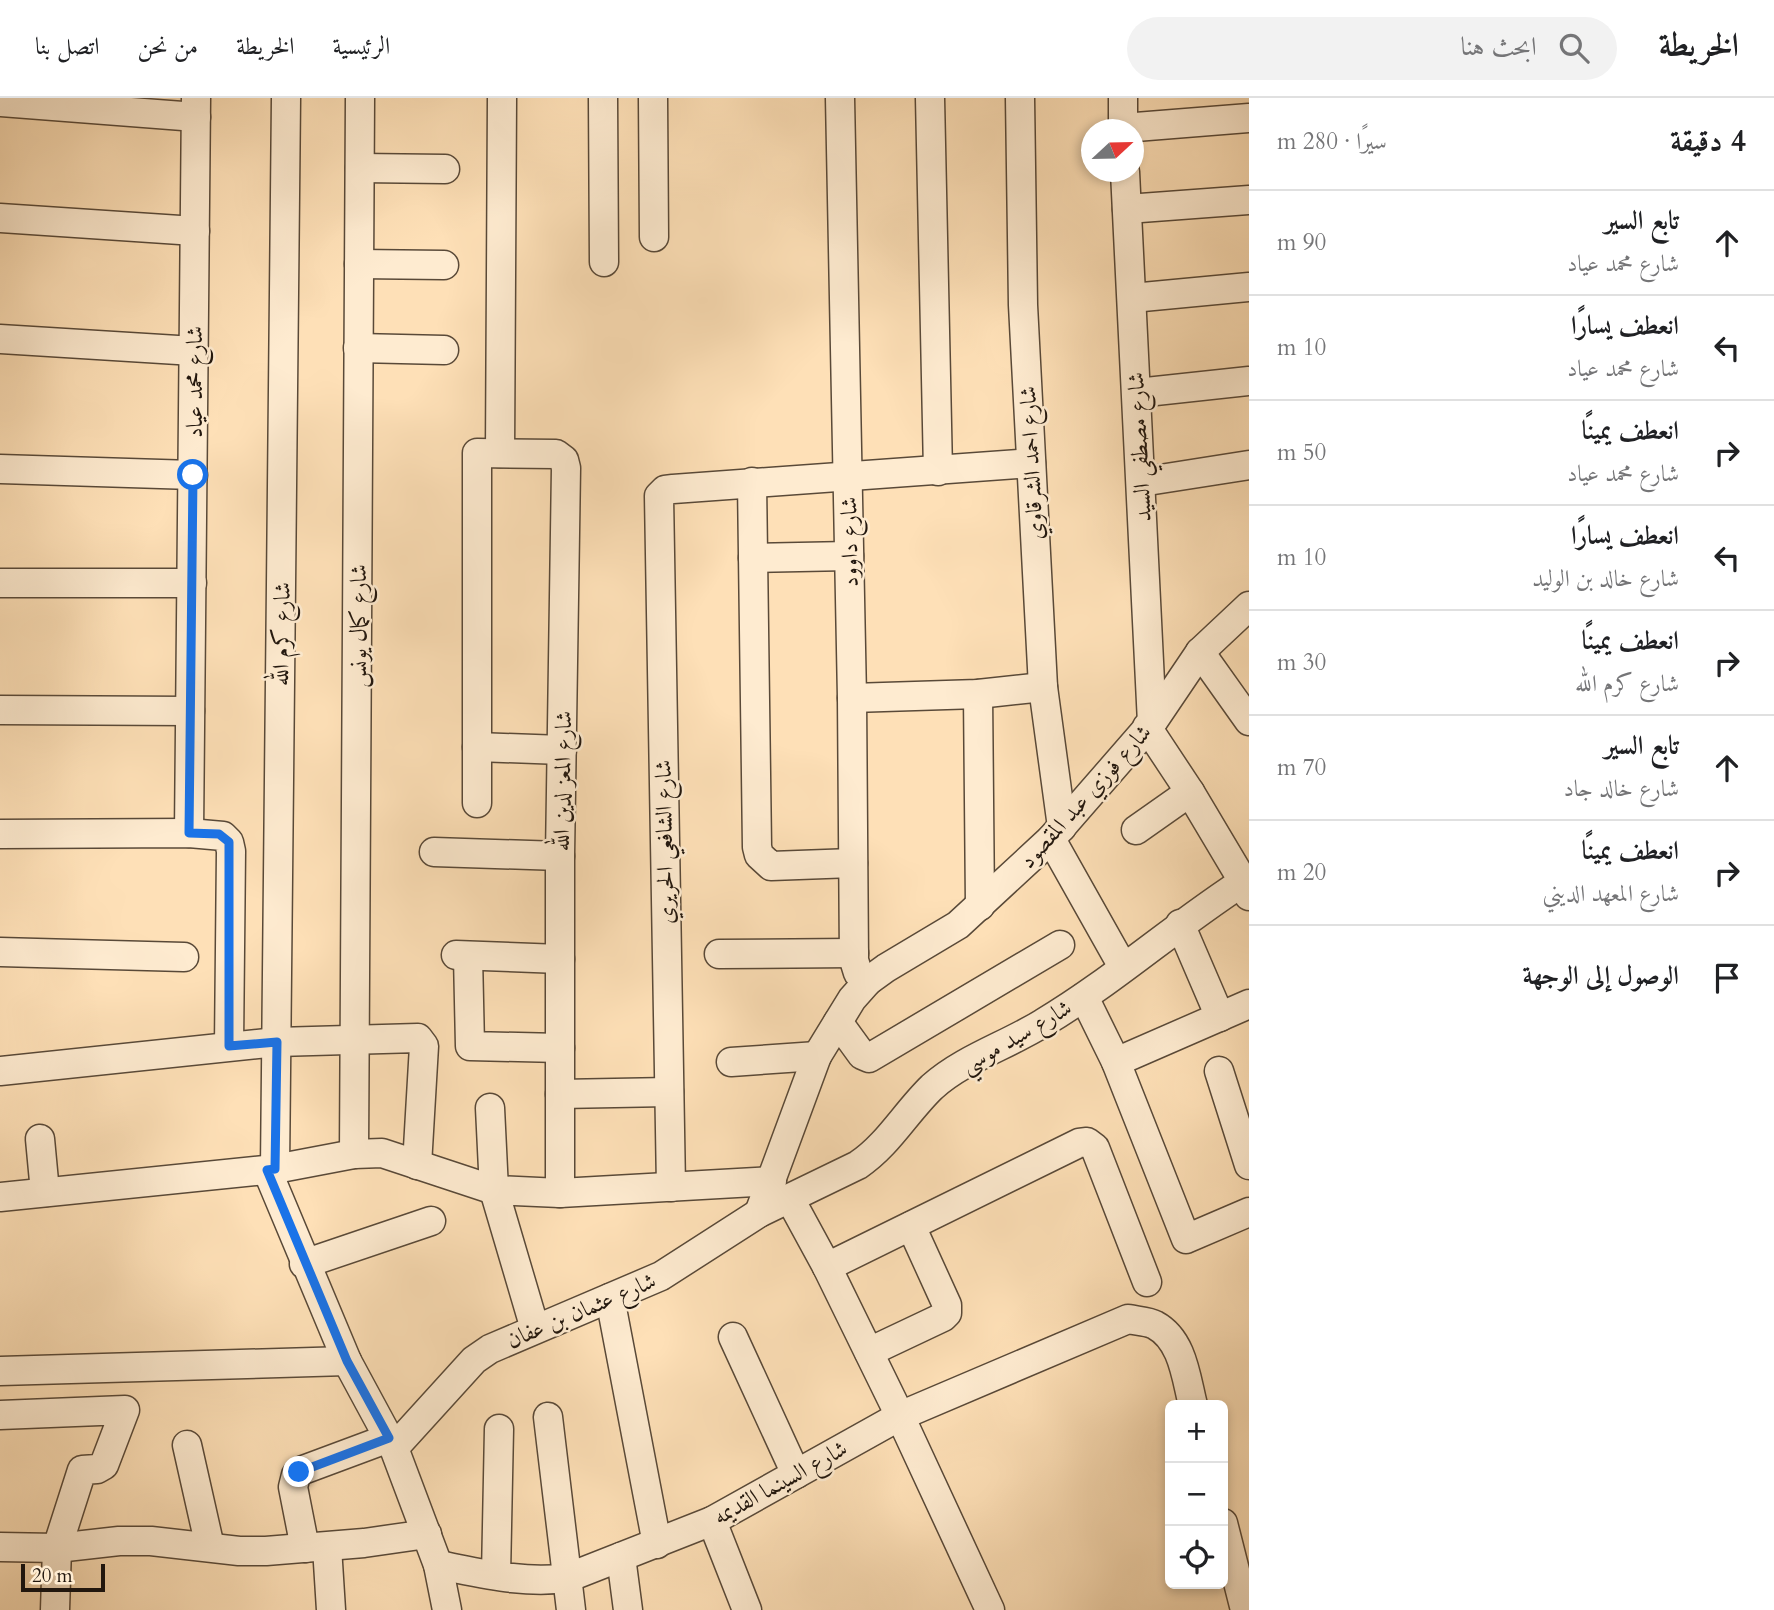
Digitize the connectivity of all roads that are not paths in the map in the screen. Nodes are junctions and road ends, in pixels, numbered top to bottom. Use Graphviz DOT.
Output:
graph roads {
  1 [pos="286,98"];
  2 [pos="360,98"];
  3 [pos="502,98"];
  4 [pos="603,98"];
  5 [pos="653,98"];
  6 [pos="840,98"];
  7 [pos="930,98"];
  8 [pos="1020,98"];
  9 [pos="1123,98"];
  10 [pos="0,102"];
  11 [pos="196,107"];
  12 [pos="1249,118"];
  13 [pos="1123,119"];
  14 [pos="1144,127"];
  15 [pos="360,168"];
  16 [pos="445,169"];
  17 [pos="1126,182"];
  18 [pos="1249,200"];
  19 [pos="1127,209"];
  20 [pos="0,218"];
  21 [pos="195,231"];
  22 [pos="654,237"];
  23 [pos="604,262"];
  24 [pos="359,264"];
  25 [pos="444,265"];
  26 [pos="1249,287"];
  27 [pos="1132,298"];
  28 [pos="0,339"];
  29 [pos="358,348"];
  30 [pos="443,350"];
  31 [pos="194,351"];
  32 [pos="1249,381"];
  33 [pos="1137,393"];
  34 [pos="488,453"];
  35 [pos="1031,463"];
  36 [pos="1249,466"];
  37 [pos="0,469"];
  38 [pos="938,471"];
  39 [pos="193,475"];
  40 [pos="847,476"];
  41 [pos="752,482"];
  42 [pos="1141,482"];
  43 [pos="849,556"];
  44 [pos="753,558"];
  45 [pos="0,583"];
  46 [pos="192,583"];
  47 [pos="1249,606"];
  48 [pos="1200,652"];
  49 [pos="1043,687"];
  50 [pos="978,694"];
  51 [pos="852,698"];
  52 [pos="0,710"];
  53 [pos="190,711"];
  54 [pos="1249,721"];
  55 [pos="1150,725"];
  56 [pos="477,747"];
  57 [pos="562,750"];
  58 [pos="1190,792"];
  59 [pos="477,803"];
  60 [pos="1136,830"];
  61 [pos="189,833"];
  62 [pos="1057,833"];
  63 [pos="0,834"];
  64 [pos="434,852"];
  65 [pos="561,856"];
  66 [pos="853,863"];
  67 [pos="1247,885"];
  68 [pos="980,906"];
  69 [pos="1180,924"];
  70 [pos="1060,945"];
  71 [pos="0,952"];
  72 [pos="854,953"];
  73 [pos="719,954"];
  74 [pos="184,957"];
  75 [pos="560,959"];
  76 [pos="1123,967"];
  77 [pos="867,981"];
  78 [pos="1084,997"];
  79 [pos="1249,1004"];
  80 [pos="1220,1017"];
  81 [pos="838,1022"];
  82 [pos="356,1039"];
  83 [pos="277,1042"];
  84 [pos="229,1046"];
  85 [pos="560,1048"];
  86 [pos="817,1056"];
  87 [pos="731,1062"];
  88 [pos="1116,1062"];
  89 [pos="0,1071"];
  90 [pos="1219,1071"];
  91 [pos="669,1092"];
  92 [pos="560,1094"];
  93 [pos="490,1108"];
  94 [pos="40,1139"];
  95 [pos="354,1154"];
  96 [pos="417,1165"];
  97 [pos="1249,1165"];
  98 [pos="271,1170"];
  99 [pos="670,1187"];
  100 [pos="494,1190"];
  101 [pos="781,1190"];
  102 [pos="45,1192"];
  103 [pos="560,1193"];
  104 [pos="0,1197"];
  105 [pos="1248,1218"];
  106 [pos="431,1220"];
  107 [pos="911,1226"];
  108 [pos="304,1264"];
  109 [pos="827,1267"];
  110 [pos="1147,1282"];
  111 [pos="610,1298"];
  112 [pos="535,1329"];
  113 [pos="733,1337"];
  114 [pos="869,1352"];
  115 [pos="347,1361"];
  116 [pos="0,1371"];
  117 [pos="1192,1400"];
  118 [pos="0,1415"];
  119 [pos="901,1416"];
  120 [pos="548,1417"];
  121 [pos="499,1429"];
  122 [pos="391,1443"];
  123 [pos="187,1445"];
  124 [pos="796,1474"];
  125 [pos="712,1521"];
  126 [pos="1224,1526"];
  127 [pos="427,1534"];
  128 [pos="657,1544"];
  129 [pos="0,1547"];
  130 [pos="210,1547"];
  131 [pos="57,1548"];
  132 [pos="316,1548"];
  133 [pos="621,1558"];
  134 [pos="438,1565"];
  135 [pos="496,1576"];
  136 [pos="567,1578"];
  137 [pos="55,1610"];
  138 [pos="331,1610"];
  139 [pos="447,1610"];
  140 [pos="571,1610"];
  141 [pos="628,1610"];
  142 [pos="747,1610"];
  143 [pos="990,1610"];
  144 [pos="1245,1610"];
  1 -- 83 [label="street, شارع كرم الله"];
  2 -- 15 [label="street, شارع كمال يونس"];
  3 -- 34 [label="street"];
  4 -- 23 [label="street"];
  5 -- 22 [label="street"];
  6 -- 40 [label="street, شارع داوود"];
  7 -- 38 [label="street"];
  8 -- 35 [label="street, شارع احمد الشرقاوي"];
  9 -- 13 [label="street"];
  10 -- 11 [label="street"];
  11 -- 21 [label="street, شارع محمد عياد"];
  12 -- 14 [label="street"];
  15 -- 16 [label="street"];
  15 -- 24 [label="street, شارع كمال يونس"];
  17 -- 19 [label="street, شارع مصطفي السيد"];
  18 -- 19 [label="street"];
  19 -- 27 [label="street, شارع مصطفي السيد"];
  20 -- 21 [label="street"];
  21 -- 31 [label="street, شارع محمد عياد"];
  24 -- 25 [label="street"];
  24 -- 29 [label="street, شارع كمال يونس"];
  26 -- 27 [label="street"];
  27 -- 33 [label="street, شارع مصطفي السيد"];
  28 -- 31 [label="street"];
  29 -- 30 [label="street"];
  29 -- 82 [label="street, شارع كمال يونس"];
  31 -- 39 [label="street, شارع محمد عياد"];
  32 -- 33 [label="street"];
  33 -- 42 [label="street, شارع مصطفي السيد"];
  34 -- 56 [label="street"];
  34 -- 57 [label="street, شارع المعز لدين الله"];
  35 -- 38 [label="street"];
  35 -- 49 [label="street, شارع احمد الشرقاوي"];
  36 -- 42 [label="street"];
  37 -- 39 [label="street"];
  38 -- 40 [label="street"];
  39 -- 46 [label="street, شارع محمد عياد"];
  40 -- 41 [label="street"];
  40 -- 43 [label="street, شارع داوود"];
  41 -- 44 [label="street"];
  41 -- 91 [label="street, شارع الشافعي الحريري"];
  42 -- 55 [label="street, شارع مصطفي السيد"];
  43 -- 44 [label="street"];
  43 -- 51 [label="street, شارع داوود"];
  44 -- 66 [label="street"];
  45 -- 46 [label="street"];
  46 -- 53 [label="street, شارع محمد عياد"];
  47 -- 48 [label="street, شارع فوزي عبد المقصود"];
  48 -- 54 [label="street"];
  48 -- 55 [label="street, شارع فوزي عبد المقصود"];
  49 -- 50 [label="street"];
  49 -- 62 [label="street, شارع احمد الشرقاوي"];
  50 -- 51 [label="street"];
  50 -- 68 [label="street"];
  51 -- 66 [label="street, شارع داوود"];
  52 -- 53 [label="street"];
  53 -- 61 [label="street, شارع محمد عياد"];
  55 -- 58 [label="street"];
  55 -- 62 [label="street, شارع فوزي عبد المقصود"];
  56 -- 57 [label="street"];
  56 -- 59 [label="street"];
  57 -- 65 [label="street, شارع المعز لدين الله"];
  58 -- 60 [label="street"];
  58 -- 67 [label="street"];
  61 -- 63 [label="street"];
  61 -- 84 [label="street"];
  62 -- 68 [label="street, شارع فوزي عبد المقصود"];
  62 -- 76 [label="street"];
  64 -- 65 [label="street"];
  65 -- 75 [label="street, شارع المعز لدين الله"];
  66 -- 72 [label="street, شارع داوود"];
  67 -- 69 [label="street, شارع سيد موسي"];
  68 -- 77 [label="street, شارع فوزي عبد المقصود"];
  69 -- 76 [label="street, شارع سيد موسي"];
  69 -- 80 [label="street"];
  70 -- 81 [label="street"];
  71 -- 74 [label="street"];
  72 -- 73 [label="street"];
  72 -- 77 [label="street, شارع داوود"];
  75 -- 85 [label="street, شارع المعز لدين الله"];
  75 -- 85 [label="street"];
  76 -- 78 [label="street, شارع سيد موسي"];
  77 -- 81 [label="street, شارع فوزي عبد المقصود"];
  78 -- 88 [label="street"];
  78 -- 101 [label="street, شارع سيد موسي"];
  79 -- 80 [label="street"];
  80 -- 88 [label="street"];
  81 -- 86 [label="street, شارع فوزي عبد المقصود"];
  82 -- 83 [label="street"];
  82 -- 95 [label="street, شارع كمال يونس"];
  82 -- 96 [label="street"];
  83 -- 84 [label="street"];
  83 -- 98 [label="street, شارع كرم الله"];
  84 -- 89 [label="street"];
  85 -- 92 [label="street, شارع المعز لدين الله"];
  86 -- 87 [label="street"];
  86 -- 101 [label="street, شارع فوزي عبد المقصود"];
  88 -- 105 [label="street"];
  90 -- 97 [label="street"];
  91 -- 92 [label="street"];
  91 -- 99 [label="street, شارع الشافعي الحريري"];
  92 -- 103 [label="street, شارع المعز لدين الله"];
  93 -- 100 [label="street"];
  94 -- 102 [label="street"];
  95 -- 96 [label="street"];
  95 -- 98 [label="street"];
  96 -- 100 [label="street"];
  98 -- 102 [label="street"];
  98 -- 108 [label="street"];
  99 -- 101 [label="street"];
  99 -- 103 [label="street"];
  100 -- 103 [label="street"];
  100 -- 112 [label="street"];
  101 -- 109 [label="street"];
  101 -- 111 [label="street, شارع عثمان بن عفان"];
  102 -- 104 [label="street"];
  106 -- 108 [label="street"];
  107 -- 109 [label="street"];
  107 -- 110 [label="street"];
  107 -- 114 [label="street"];
  108 -- 115 [label="street"];
  109 -- 114 [label="street"];
  111 -- 112 [label="street, شارع عثمان بن عفان"];
  111 -- 128 [label="street"];
  112 -- 122 [label="street, شارع عثمان بن عفان"];
  113 -- 124 [label="street"];
  114 -- 119 [label="street"];
  115 -- 116 [label="street"];
  115 -- 122 [label="street"];
  117 -- 119 [label="street, شارع السينما القديمه"];
  118 -- 131 [label="street"];
  119 -- 124 [label="street, شارع السينما القديمه"];
  119 -- 143 [label="street"];
  120 -- 136 [label="street"];
  121 -- 135 [label="street"];
  122 -- 127 [label="street"];
  122 -- 132 [label="street"];
  123 -- 130 [label="street"];
  124 -- 125 [label="street, شارع السينما القديمه"];
  125 -- 128 [label="street, شارع السينما القديمه"];
  125 -- 142 [label="street"];
  126 -- 144 [label="street"];
  127 -- 132 [label="street"];
  127 -- 134 [label="street"];
  128 -- 133 [label="street, شارع السينما القديمه"];
  129 -- 131 [label="street"];
  130 -- 131 [label="street"];
  130 -- 132 [label="street"];
  131 -- 137 [label="street"];
  132 -- 138 [label="street"];
  133 -- 136 [label="street, شارع السينما القديمه"];
  133 -- 141 [label="street"];
  134 -- 135 [label="street, شارع السينما القديمه"];
  134 -- 139 [label="street"];
  135 -- 136 [label="street, شارع السينما القديمه"];
  136 -- 140 [label="street"];
}
